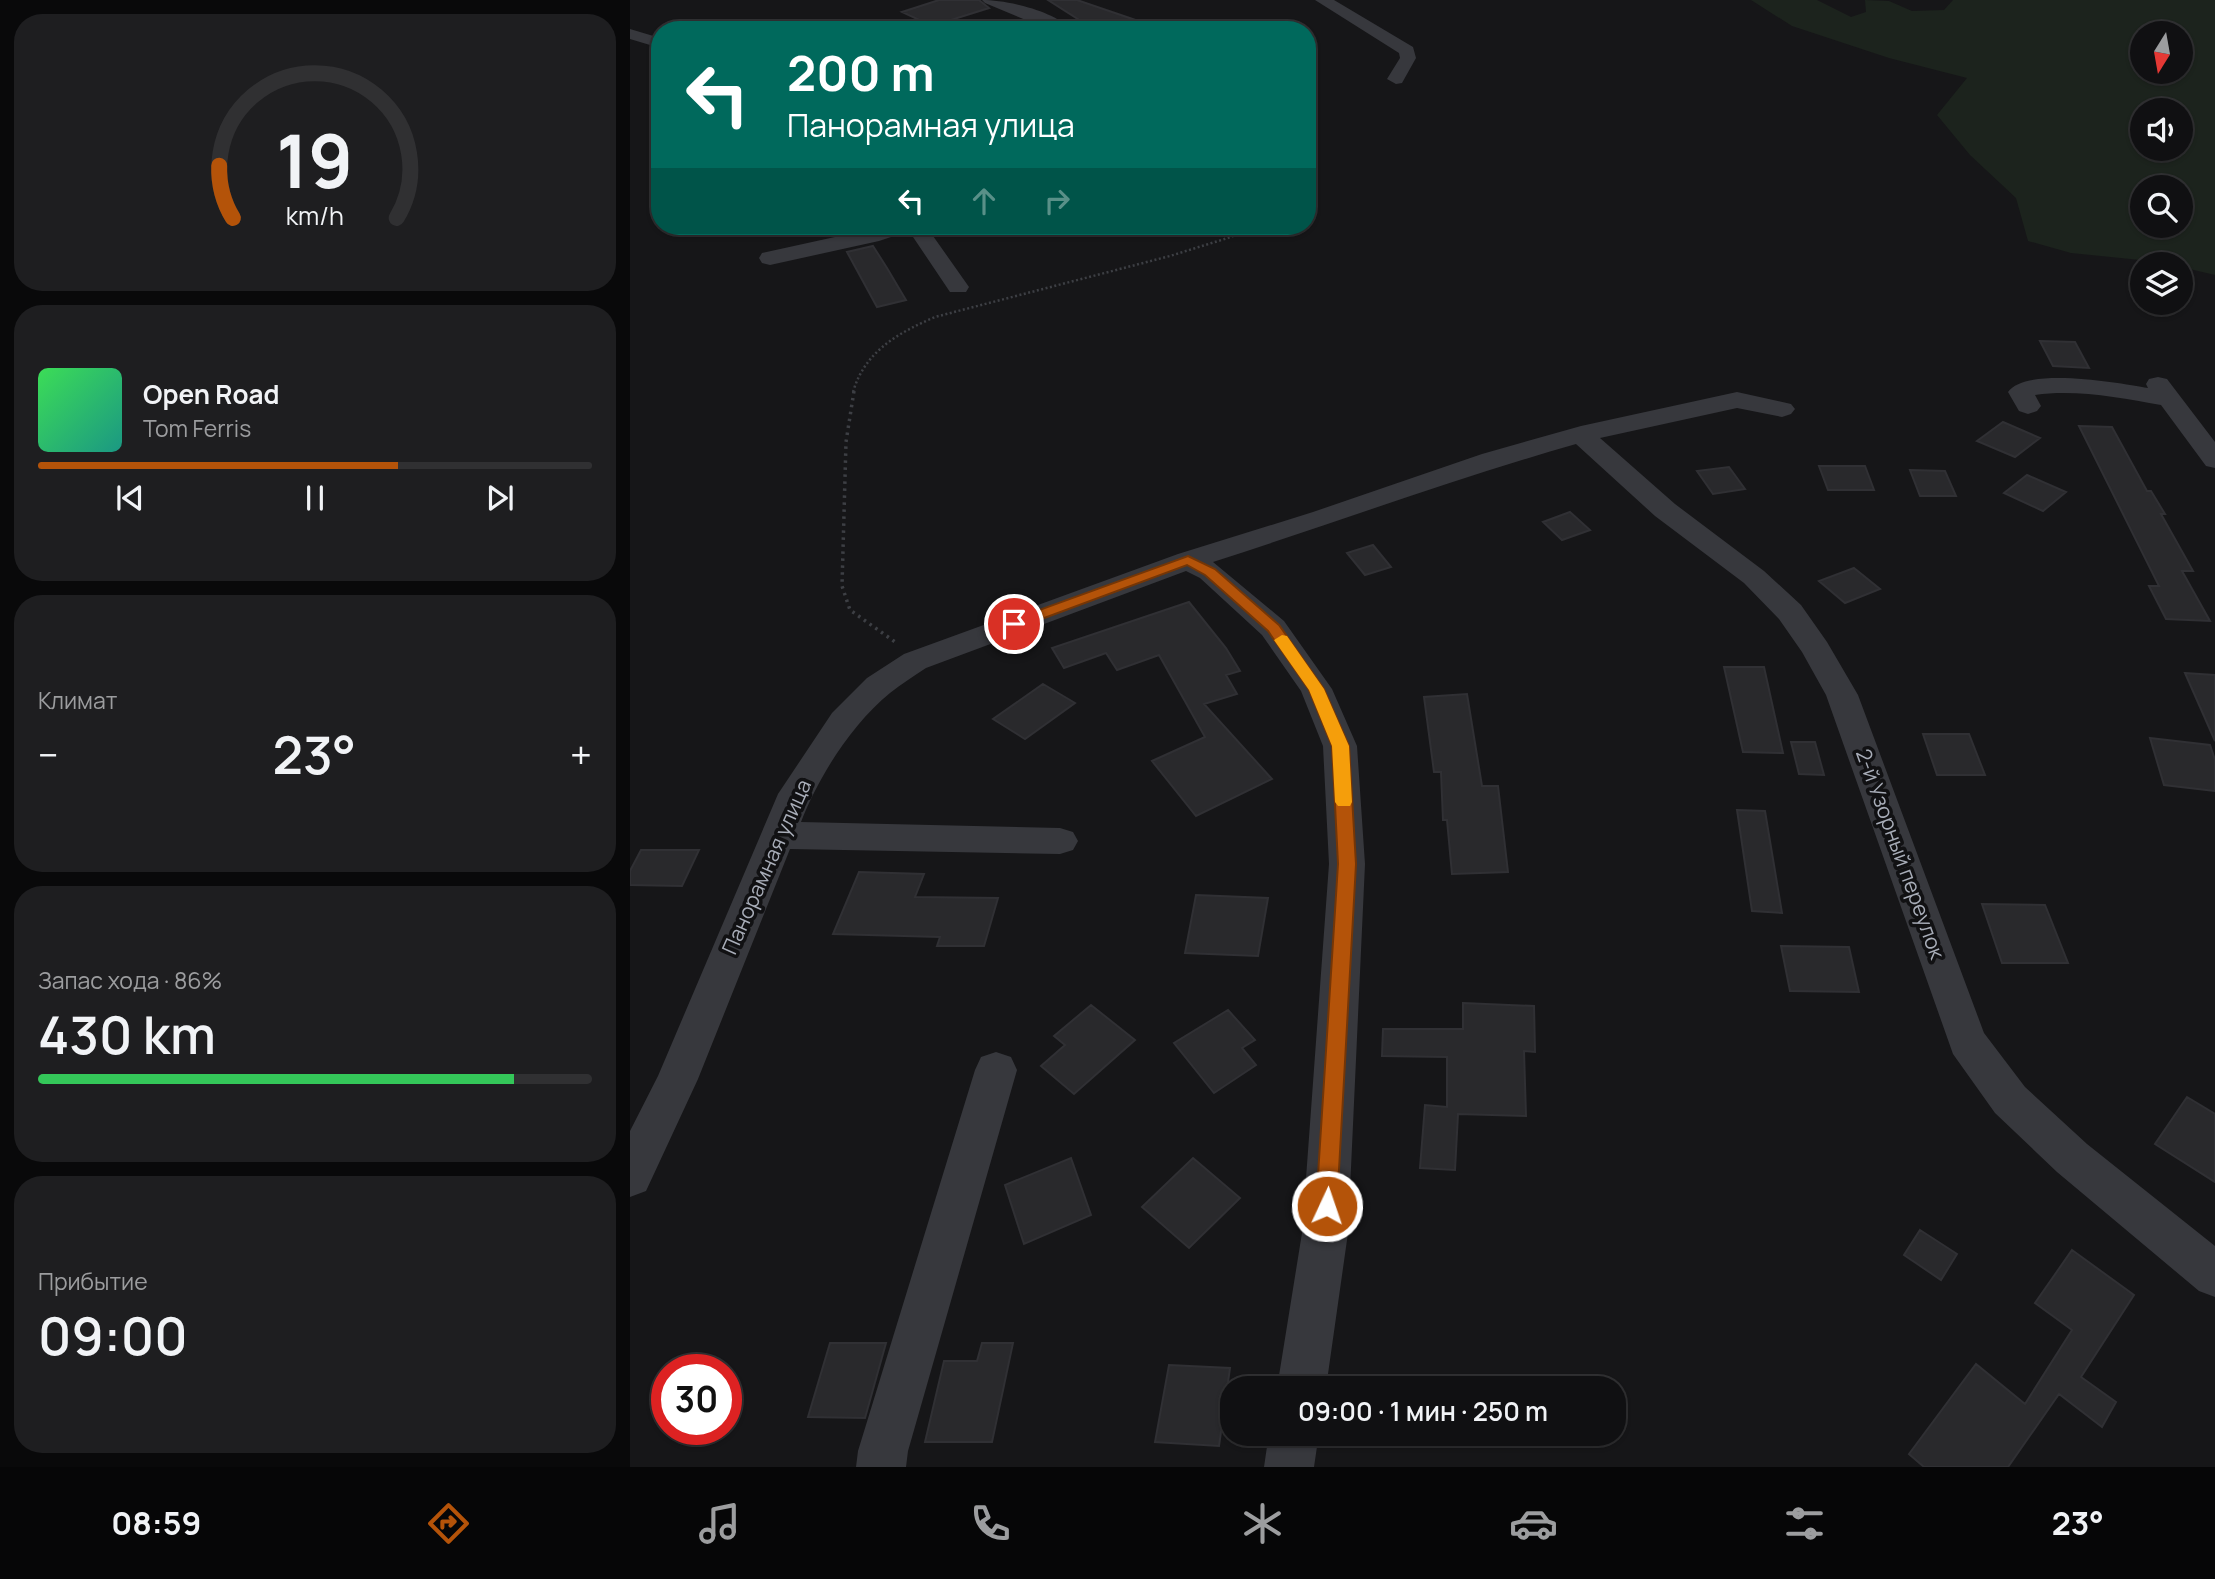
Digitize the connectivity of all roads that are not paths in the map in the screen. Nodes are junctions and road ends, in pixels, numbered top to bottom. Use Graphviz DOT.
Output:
graph roads {
  1 [pos="990,0"];
  2 [pos="1323,0"];
  3 [pos="1046,21"];
  4 [pos="630,34"];
  5 [pos="651,40"];
  6 [pos="1396,79"];
  7 [pos="879,235"];
  8 [pos="922,235"];
  9 [pos="771,258"];
  10 [pos="958,287"];
  11 [pos="2108,367"];
  12 [pos="2171,400"];
  13 [pos="2028,406"];
  14 [pos="1782,409"];
  15 [pos="1581,434"];
  16 [pos="2215,460"];
  17 [pos="1188,560"];
  18 [pos="778,835"];
  19 [pos="1060,841"];
  20 [pos="996,1070"];
  21 [pos="630,1177"];
  22 [pos="2215,1275"];
  23 [pos="1303,1376"];
  24 [pos="1292,1446"];
  25 [pos="881,1467"];
  26 [pos="1289,1467"];
  1 -- 3 [label="street"];
  2 -- 6 [label="street"];
  4 -- 5 [label="street"];
  7 -- 9 [label="street"];
  8 -- 10 [label="street"];
  11 -- 12 [label="street"];
  12 -- 13 [label="street"];
  12 -- 16 [label="street"];
  14 -- 15 [label="street, Панорамная улица"];
  15 -- 17 [label="street, Панорамная улица"];
  15 -- 22 [label="street, 2-й Узорный переулок"];
  17 -- 18 [label="street, Панорамная улица"];
  17 -- 23 [label="street"];
  18 -- 19 [label="street"];
  18 -- 21 [label="street, Панорамная улица"];
  20 -- 25 [label="street"];
  24 -- 26 [label="street"];
}
